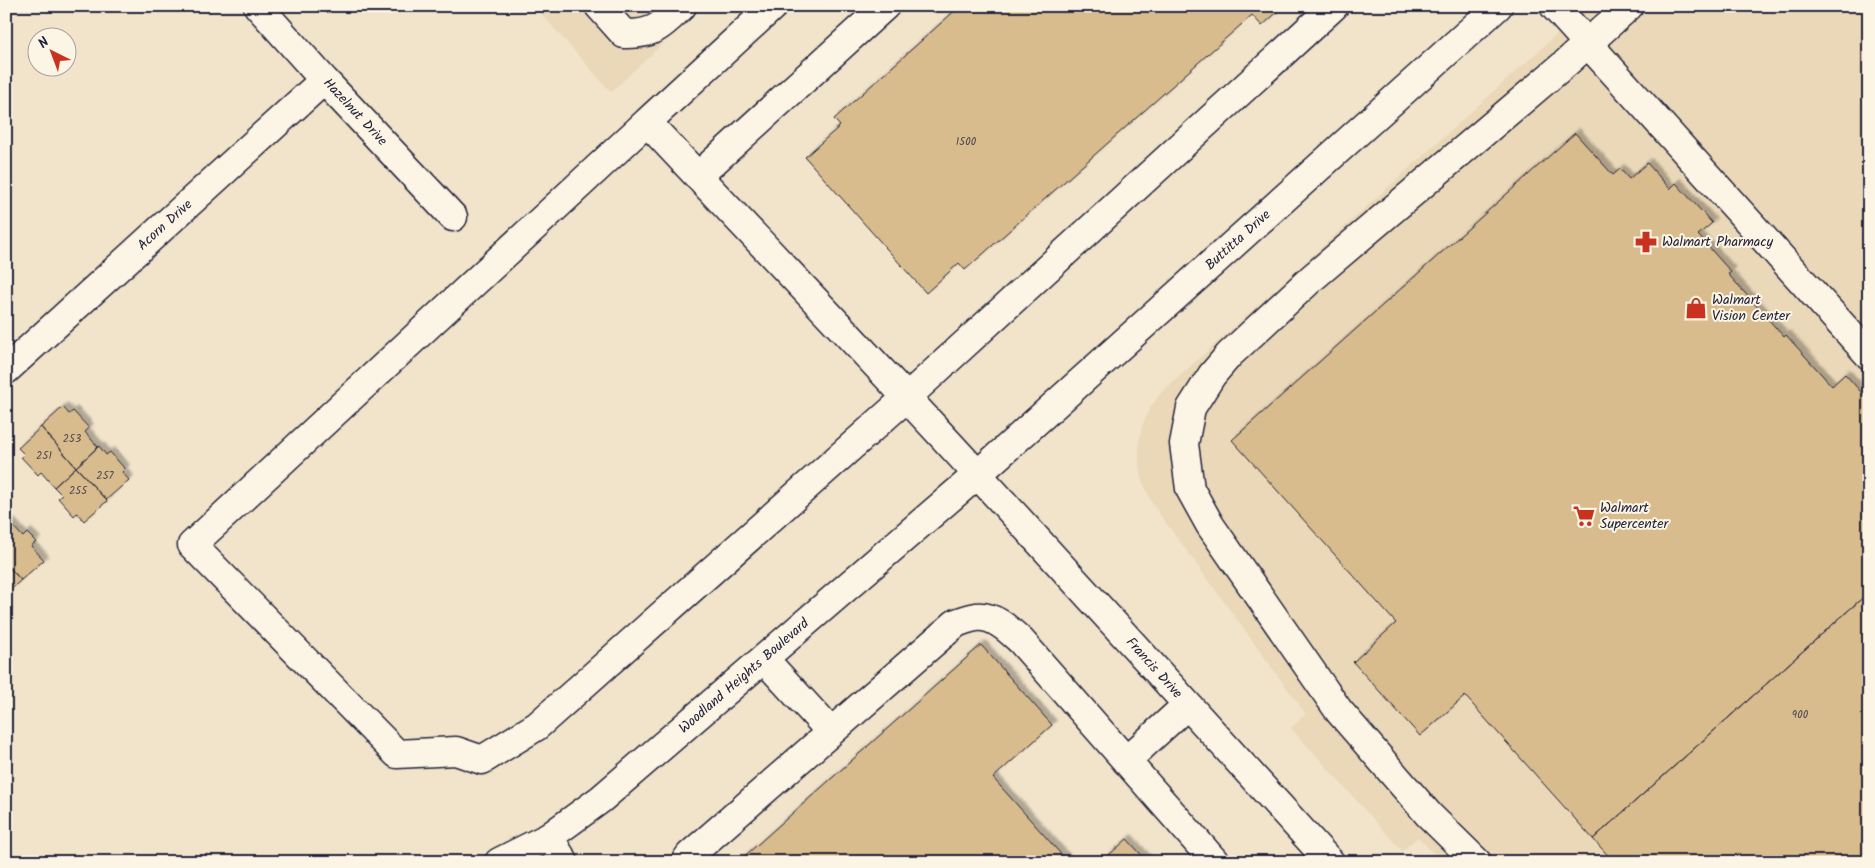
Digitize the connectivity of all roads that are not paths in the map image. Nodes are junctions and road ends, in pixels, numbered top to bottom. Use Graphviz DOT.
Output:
graph roads {
  1 [pos="258,6"];
  2 [pos="599,6"];
  3 [pos="682,6"];
  4 [pos="773,6"];
  5 [pos="885,6"];
  6 [pos="1334,6"];
  7 [pos="1498,6"];
  8 [pos="1554,6"];
  9 [pos="1629,6"];
  10 [pos="1587,44"];
  11 [pos="324,80"];
  12 [pos="647,122"];
  13 [pos="698,176"];
  14 [pos="453,216"];
  15 [pos="1869,355"];
  16 [pos="6,370"];
  17 [pos="906,398"];
  18 [pos="978,474"];
  19 [pos="764,659"];
  20 [pos="1187,704"];
  21 [pos="831,732"];
  22 [pos="1126,761"];
  23 [pos="549,837"];
  24 [pos="504,861"];
  25 [pos="564,862"];
  26 [pos="685,862"];
  27 [pos="1215,862"];
  28 [pos="1330,862"];
  29 [pos="1477,862"];
  1 -- 11 [label="street, Hazelnut Drive"];
  2 -- 3 [label="street"];
  4 -- 12 [label="street"];
  5 -- 13 [label="street"];
  6 -- 17 [label="street"];
  7 -- 18 [label="street, Buttitta Drive"];
  8 -- 10 [label="street"];
  9 -- 10 [label="street"];
  10 -- 15 [label="street"];
  10 -- 29 [label="street"];
  11 -- 14 [label="street, Hazelnut Drive"];
  11 -- 16 [label="street, Acorn Drive"];
  12 -- 13 [label="street, Francis Drive"];
  12 -- 17 [label="street"];
  13 -- 17 [label="street, Francis Drive"];
  17 -- 18 [label="street, Francis Drive"];
  18 -- 19 [label="street, Woodland Heights Boulevard"];
  18 -- 20 [label="street, Francis Drive"];
  19 -- 21 [label="street"];
  19 -- 23 [label="street, Woodland Heights Boulevard"];
  20 -- 22 [label="street"];
  20 -- 28 [label="street, Francis Drive"];
  21 -- 22 [label="street"];
  21 -- 26 [label="street"];
  22 -- 27 [label="street"];
  23 -- 24 [label="street, Woodland Heights Boulevard"];
  23 -- 25 [label="street"];
}
